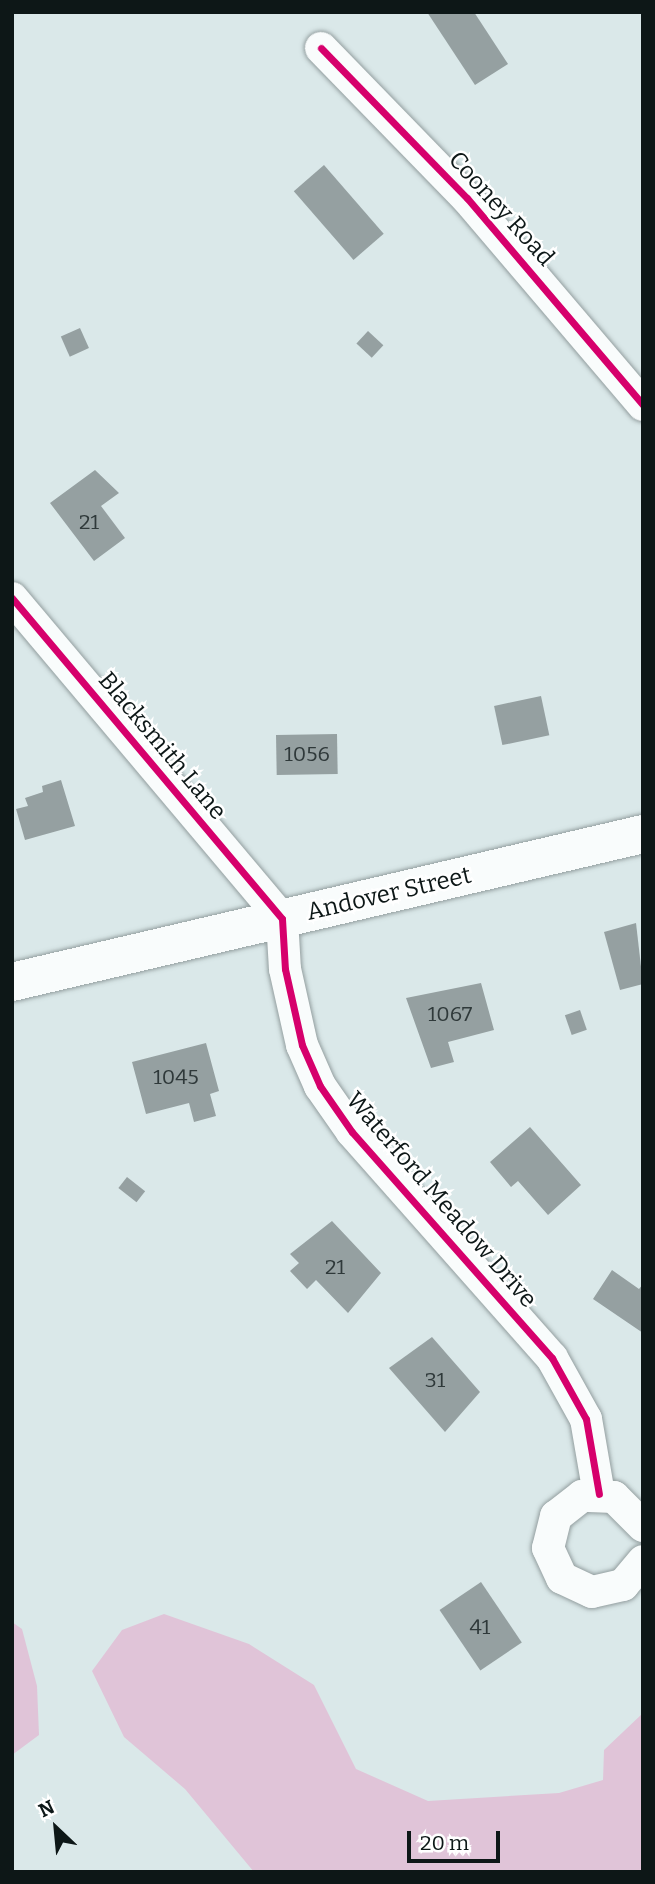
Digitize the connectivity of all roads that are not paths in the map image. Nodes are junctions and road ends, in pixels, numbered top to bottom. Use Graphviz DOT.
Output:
graph roads {
  1 [pos="321,48"];
  2 [pos="643,405"];
  3 [pos="12,598"];
  4 [pos="643,834"];
  5 [pos="282,919"];
  6 [pos="12,982"];
  7 [pos="599,1494"];
  8 [pos="643,1526"];
  9 [pos="643,1561"];
  1 -- 2 [label="street, Cooney Road"];
  3 -- 5 [label="street, Blacksmith Lane"];
  4 -- 5 [label="main road, Andover Street"];
  5 -- 6 [label="main road, Andover Street"];
  5 -- 7 [label="street, Waterford Meadow Drive"];
  7 -- 8 [label="street"];
  7 -- 9 [label="street"];
}
